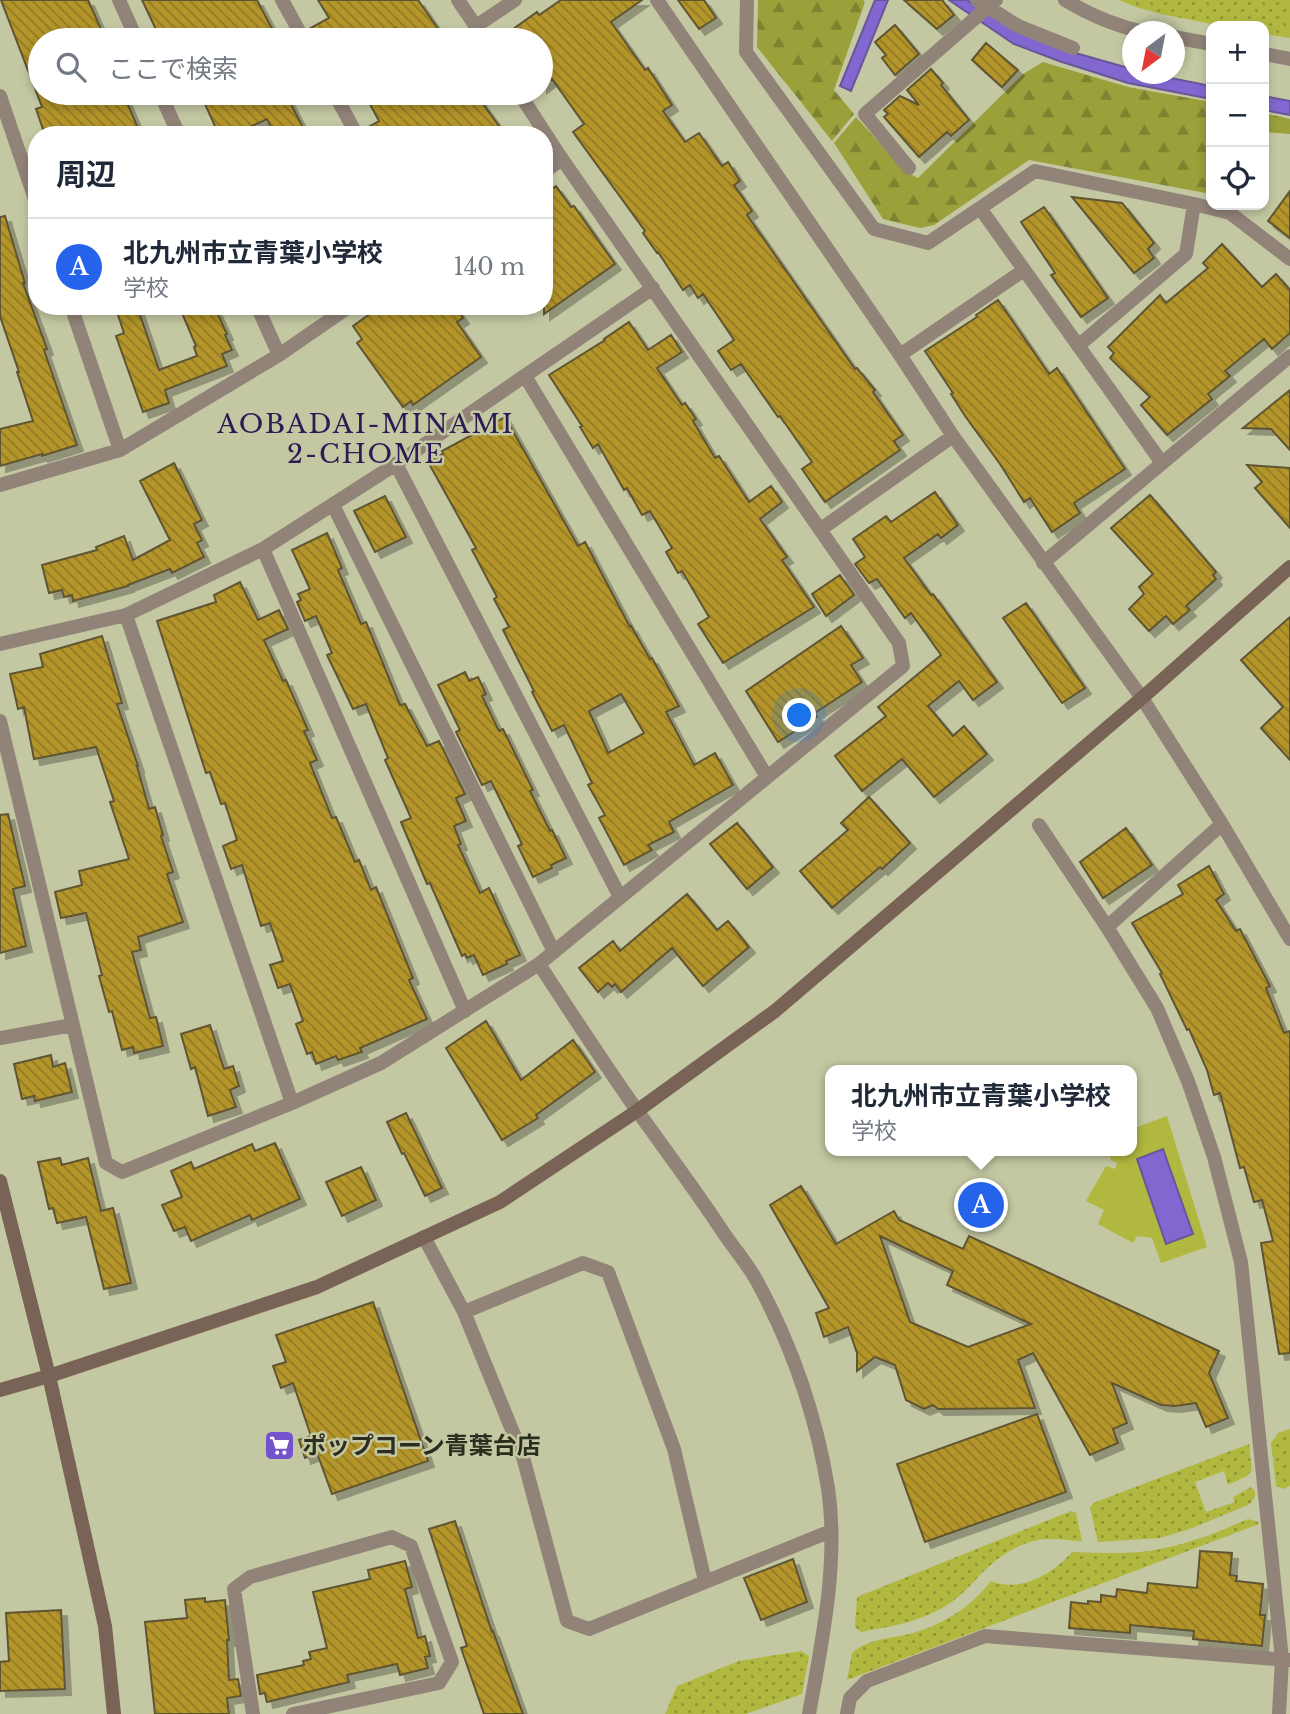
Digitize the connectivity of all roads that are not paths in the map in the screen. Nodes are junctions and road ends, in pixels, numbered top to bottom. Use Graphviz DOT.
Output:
graph roads {
  1 [pos="119,0"];
  2 [pos="282,0"];
  3 [pos="458,0"];
  4 [pos="515,0"];
  5 [pos="657,0"];
  6 [pos="747,0"];
  7 [pos="1065,0"];
  8 [pos="987,2"];
  9 [pos="476,26"];
  10 [pos="1122,26"];
  11 [pos="132,28"];
  12 [pos="297,28"];
  13 [pos="1185,39"];
  14 [pos="1206,43"];
  15 [pos="1073,48"];
  16 [pos="1269,55"];
  17 [pos="1290,59"];
  18 [pos="0,96"];
  19 [pos="165,105"];
  20 [pos="341,105"];
  21 [pos="527,105"];
  22 [pos="175,126"];
  23 [pos="352,126"];
  24 [pos="540,126"];
  25 [pos="553,145"];
  26 [pos="562,159"];
  27 [pos="553,166"];
  28 [pos="909,168"];
  29 [pos="28,178"];
  30 [pos="1194,204"];
  31 [pos="980,208"];
  32 [pos="1290,259"];
  33 [pos="1024,270"];
  34 [pos="653,288"];
  35 [pos="74,315"];
  36 [pos="261,315"];
  37 [pos="337,315"];
  38 [pos="1079,346"];
  39 [pos="279,355"];
  40 [pos="900,355"];
  41 [pos="1290,356"];
  42 [pos="525,376"];
  43 [pos="953,436"];
  44 [pos="120,450"];
  45 [pos="1162,463"];
  46 [pos="396,464"];
  47 [pos="0,485"];
  48 [pos="333,505"];
  49 [pos="821,529"];
  50 [pos="263,550"];
  51 [pos="1043,563"];
  52 [pos="1290,566"];
  53 [pos="126,615"];
  54 [pos="0,644"];
  55 [pos="1142,698"];
  56 [pos="0,721"];
  57 [pos="767,777"];
  58 [pos="1222,824"];
  59 [pos="1040,825"];
  60 [pos="621,897"];
  61 [pos="1107,927"];
  62 [pos="1290,939"];
  63 [pos="554,952"];
  64 [pos="539,964"];
  65 [pos="465,1011"];
  66 [pos="72,1025"];
  67 [pos="0,1038"];
  68 [pos="292,1102"];
  69 [pos="638,1111"];
  70 [pos="0,1181"];
  71 [pos="424,1237"];
  72 [pos="464,1312"];
  73 [pos="49,1376"];
  74 [pos="0,1390"];
  75 [pos="831,1531"];
  76 [pos="705,1581"];
  77 [pos="1286,1660"];
  78 [pos="114,1714"];
  79 [pos="253,1714"];
  80 [pos="293,1714"];
  81 [pos="809,1714"];
  82 [pos="847,1714"];
  83 [pos="1279,1714"];
  1 -- 11 [label="street"];
  2 -- 12 [label="street"];
  3 -- 9 [label="street"];
  4 -- 9 [label="street"];
  5 -- 40 [label="street"];
  6 -- 31 [label="street"];
  7 -- 10 [label="street"];
  8 -- 15 [label="street"];
  8 -- 28 [label="street"];
  13 -- 14 [label="street"];
  16 -- 17 [label="street"];
  18 -- 29 [label="street"];
  19 -- 22 [label="street"];
  20 -- 23 [label="street"];
  21 -- 24 [label="street"];
  25 -- 26 [label="street"];
  26 -- 27 [label="street"];
  26 -- 34 [label="street"];
  30 -- 31 [label="street"];
  30 -- 32 [label="street"];
  30 -- 38 [label="street"];
  31 -- 33 [label="street"];
  33 -- 38 [label="street"];
  33 -- 40 [label="street"];
  34 -- 42 [label="street"];
  34 -- 49 [label="street"];
  35 -- 44 [label="street"];
  36 -- 39 [label="street"];
  37 -- 39 [label="street"];
  38 -- 45 [label="street"];
  39 -- 44 [label="street"];
  40 -- 43 [label="street"];
  41 -- 45 [label="street"];
  42 -- 46 [label="street"];
  42 -- 57 [label="street"];
  43 -- 49 [label="street"];
  43 -- 51 [label="street"];
  44 -- 47 [label="street"];
  45 -- 51 [label="street"];
  46 -- 48 [label="street"];
  46 -- 60 [label="street"];
  48 -- 50 [label="street"];
  48 -- 63 [label="street"];
  49 -- 57 [label="street"];
  50 -- 53 [label="street"];
  50 -- 65 [label="street"];
  51 -- 55 [label="street"];
  52 -- 55 [label="street"];
  53 -- 54 [label="street"];
  53 -- 68 [label="street"];
  55 -- 58 [label="street"];
  55 -- 69 [label="street"];
  56 -- 66 [label="street"];
  57 -- 60 [label="street"];
  58 -- 61 [label="street"];
  58 -- 62 [label="street"];
  59 -- 61 [label="street"];
  60 -- 63 [label="street"];
  61 -- 77 [label="street"];
  63 -- 64 [label="street"];
  64 -- 65 [label="street"];
  64 -- 69 [label="street"];
  65 -- 68 [label="street"];
  66 -- 67 [label="street"];
  66 -- 68 [label="street"];
  69 -- 71 [label="street"];
  69 -- 75 [label="street"];
  70 -- 73 [label="street"];
  71 -- 72 [label="street"];
  71 -- 73 [label="street"];
  72 -- 76 [label="street"];
  72 -- 76 [label="street"];
  73 -- 74 [label="street"];
  73 -- 78 [label="street"];
  75 -- 76 [label="street"];
  75 -- 81 [label="street"];
  77 -- 82 [label="street"];
  77 -- 83 [label="street"];
  79 -- 80 [label="street"];
}
